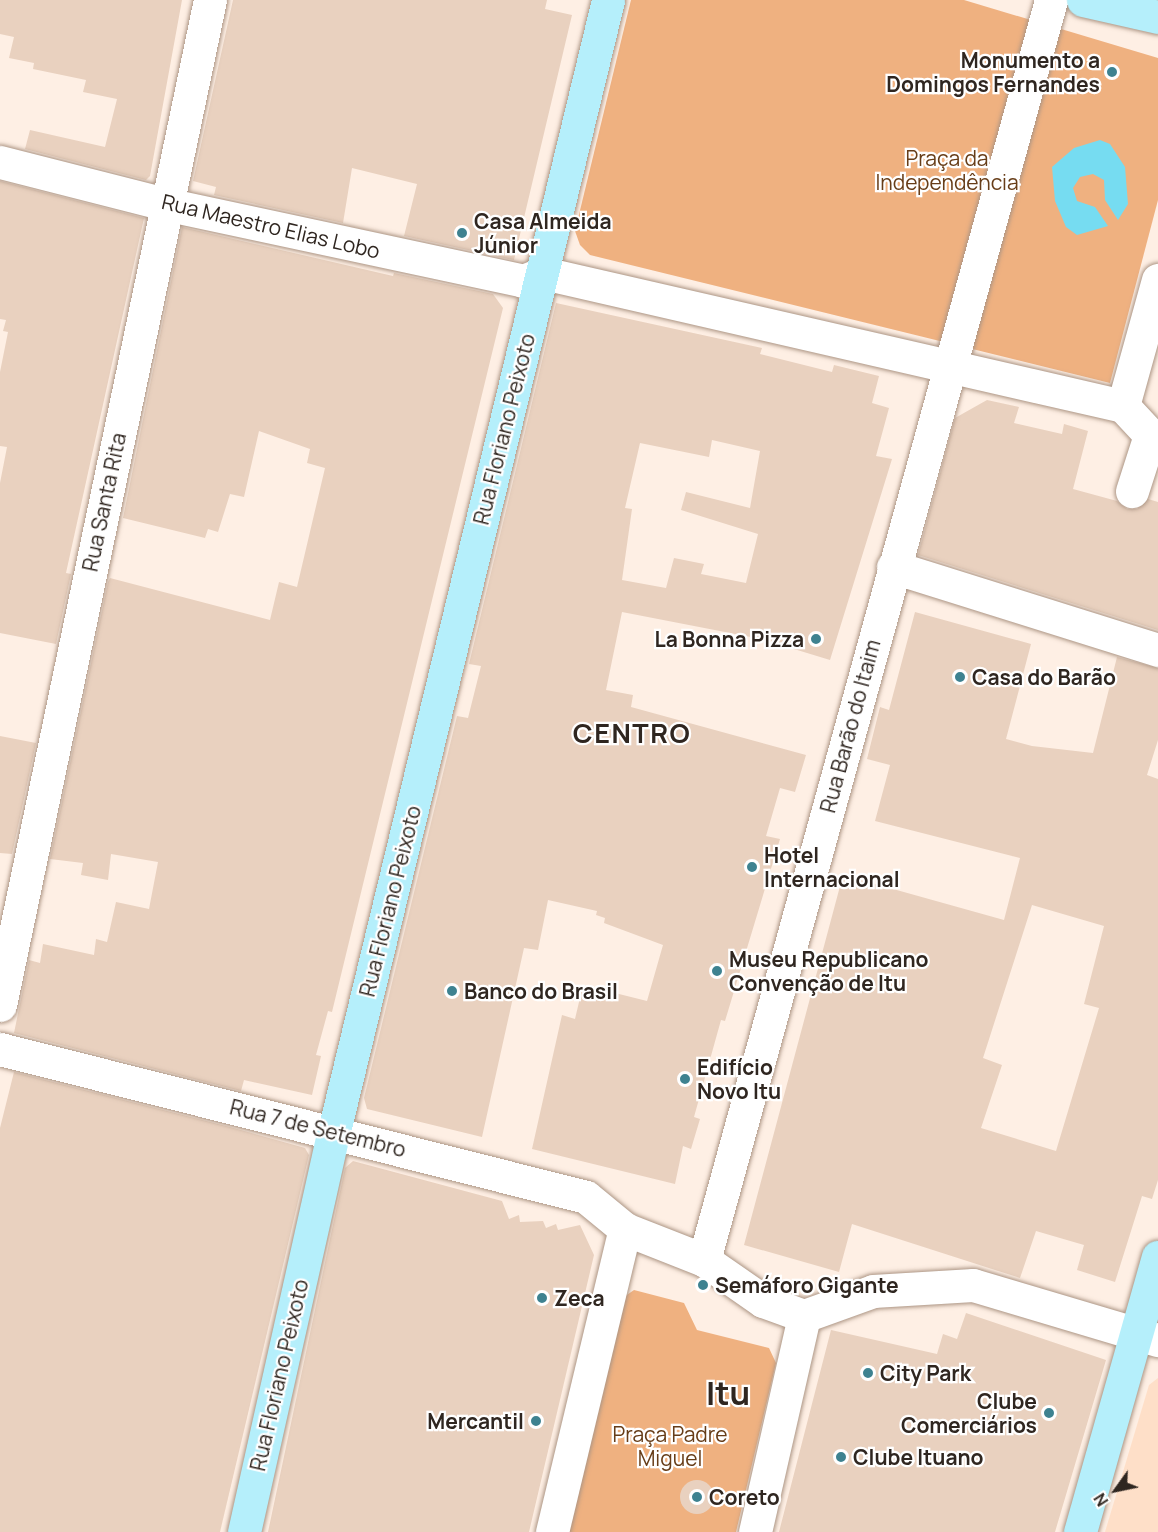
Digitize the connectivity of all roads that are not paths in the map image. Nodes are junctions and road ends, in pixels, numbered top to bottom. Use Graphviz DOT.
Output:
graph roads {
  1 [pos="210,0"];
  2 [pos="608,0"];
  3 [pos="1051,0"];
  4 [pos="1083,0"];
  5 [pos="1158,17"];
  6 [pos="0,162"];
  7 [pos="165,204"];
  8 [pos="543,273"];
  9 [pos="1158,280"];
  10 [pos="948,364"];
  11 [pos="1123,406"];
  12 [pos="1132,491"];
  13 [pos="893,567"];
  14 [pos="1158,650"];
  15 [pos="0,1005"];
  16 [pos="0,1049"];
  17 [pos="334,1131"];
  18 [pos="625,1229"];
  19 [pos="1158,1257"];
  20 [pos="704,1260"];
  21 [pos="804,1316"];
  22 [pos="1147,1336"];
  23 [pos="244,1532"];
  24 [pos="552,1532"];
  25 [pos="755,1532"];
  26 [pos="1080,1532"];
  1 -- 7 [label="street, Rua Santa Rita"];
  2 -- 8 [label="main road"];
  3 -- 10 [label="street"];
  4 -- 5 [label="main road"];
  6 -- 7 [label="street, Rua Maestro Elias Lobo"];
  7 -- 8 [label="street, Rua Maestro Elias Lobo"];
  7 -- 15 [label="street, Rua Santa Rita"];
  8 -- 10 [label="street"];
  8 -- 17 [label="main road, Rua Floriano Peixoto"];
  9 -- 11 [label="street"];
  10 -- 11 [label="street"];
  10 -- 13 [label="street, Rua Barão do Itaim"];
  11 -- 12 [label="street"];
  13 -- 14 [label="street"];
  13 -- 20 [label="street, Rua Barão do Itaim"];
  16 -- 17 [label="street, Rua 7 de Setembro"];
  17 -- 18 [label="street, Rua 7 de Setembro"];
  17 -- 23 [label="main road, Rua Floriano Peixoto"];
  18 -- 20 [label="street"];
  18 -- 24 [label="street"];
  19 -- 22 [label="main road"];
  20 -- 21 [label="street"];
  21 -- 22 [label="street"];
  21 -- 25 [label="street"];
  22 -- 26 [label="main road"];
}
